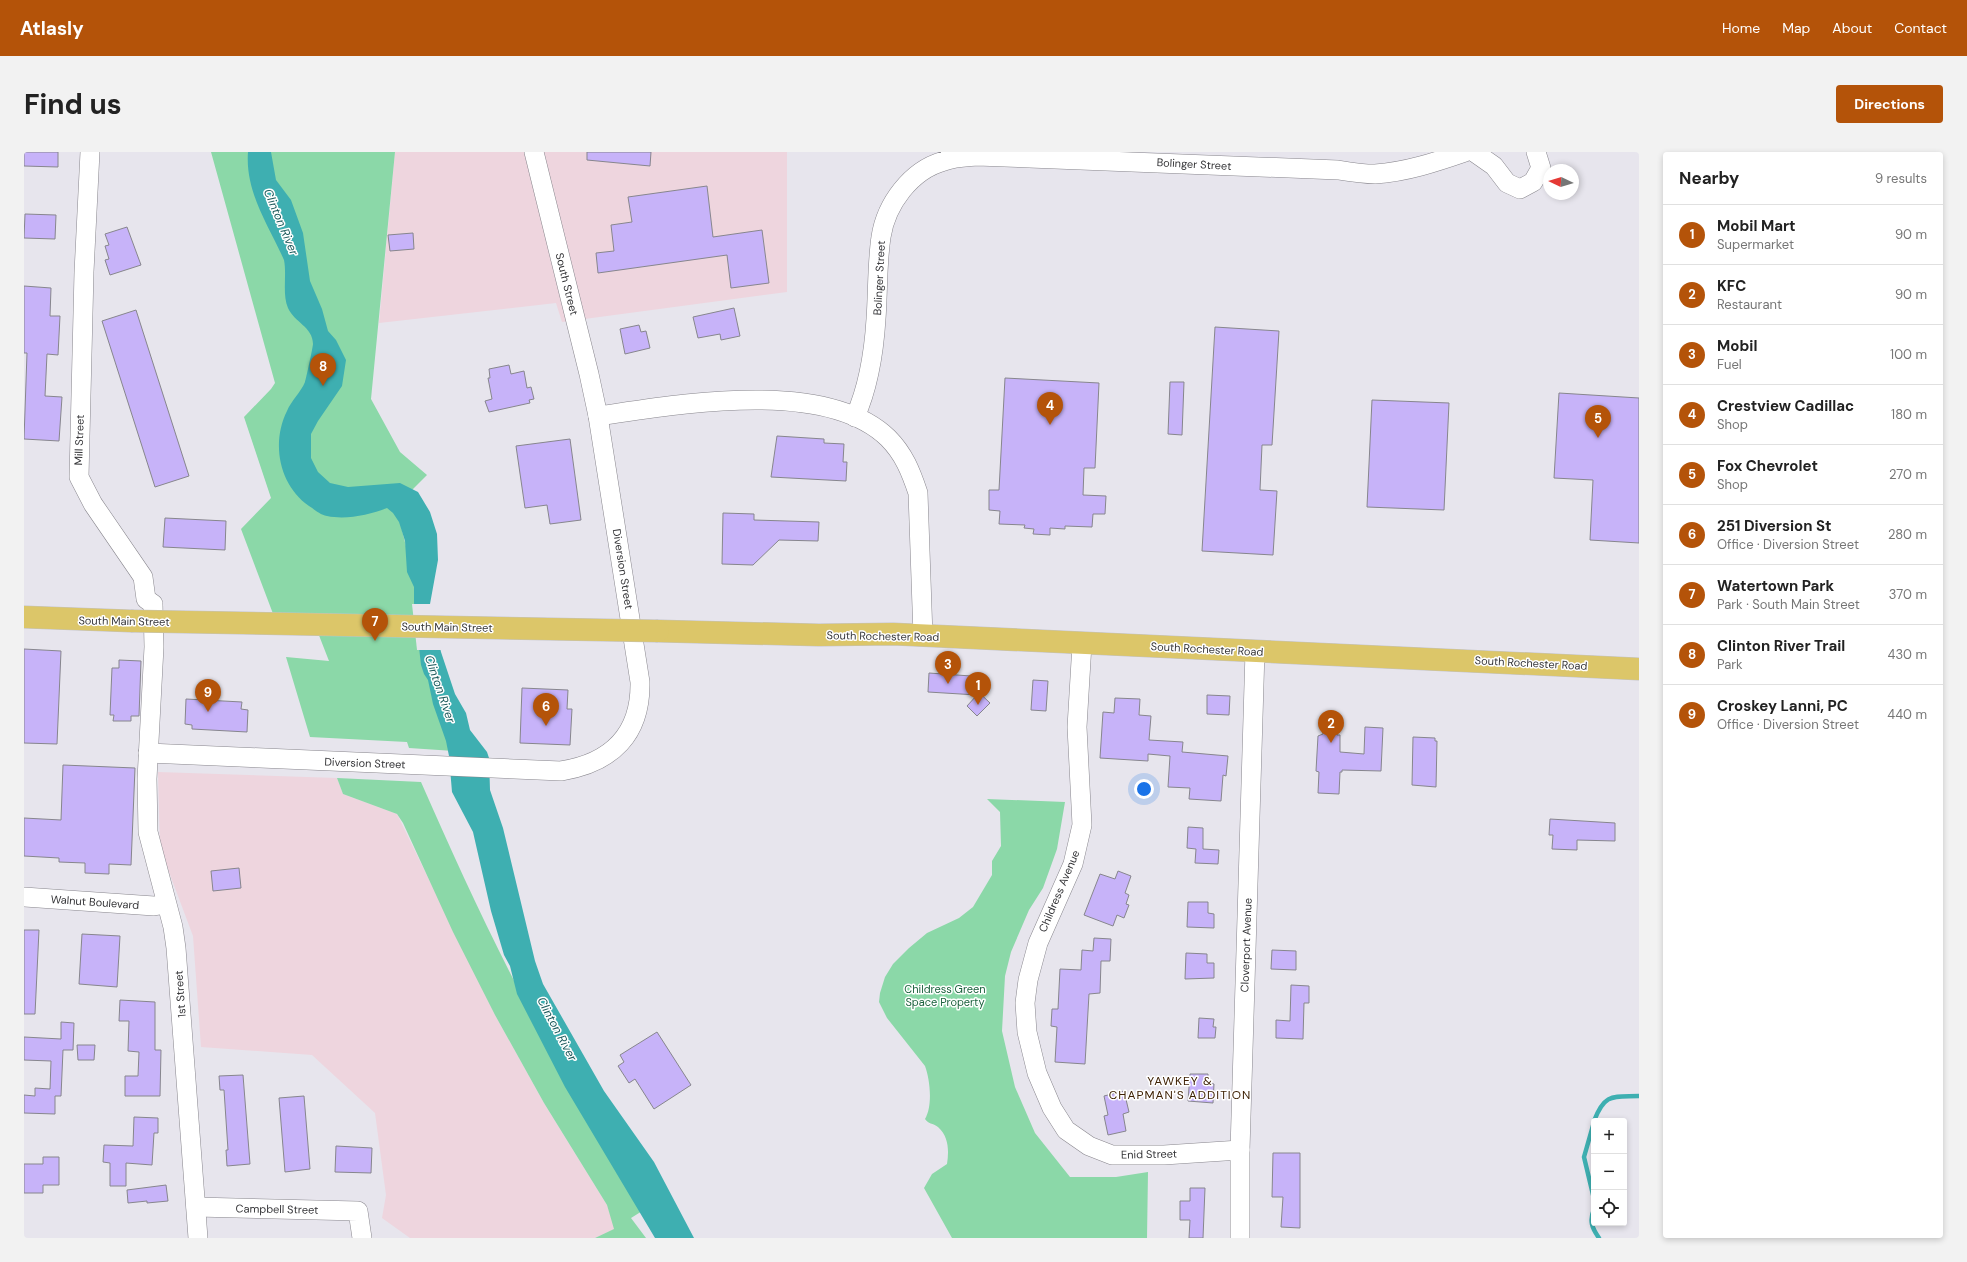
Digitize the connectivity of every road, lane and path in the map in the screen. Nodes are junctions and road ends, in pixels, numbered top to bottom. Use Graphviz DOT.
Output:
graph roads {
  1 [pos="90,152"];
  2 [pos="534,152"];
  3 [pos="1465,152"];
  4 [pos="1474,152"];
  5 [pos="1536,152"];
  6 [pos="598,416"];
  7 [pos="855,417"];
  8 [pos="24,617"];
  9 [pos="775,634"];
  10 [pos="923,636"];
  11 [pos="1082,644"];
  12 [pos="1255,652"];
  13 [pos="1639,669"];
  14 [pos="148,753"];
  15 [pos="24,897"];
  16 [pos="166,904"];
  17 [pos="1052,1108"];
  18 [pos="1240,1150"];
  19 [pos="196,1207"];
  20 [pos="198,1238"];
  21 [pos="362,1238"];
  22 [pos="1240,1238"];
  1 -- 14 [label="street, Mill Street"];
  2 -- 6 [label="street, South Street"];
  3 -- 7 [label="street, Bolinger Street"];
  4 -- 5 [label="street"];
  6 -- 7 [label="street"];
  6 -- 14 [label="street, Diversion Street"];
  7 -- 10 [label="street"];
  8 -- 9 [label="main road, South Main Street, bridge"];
  9 -- 10 [label="main road, South Rochester Road"];
  10 -- 11 [label="main road, South Rochester Road"];
  11 -- 12 [label="main road, South Rochester Road"];
  11 -- 17 [label="street, Childress Avenue"];
  12 -- 13 [label="main road, South Rochester Road"];
  12 -- 18 [label="street, Cloverport Avenue"];
  14 -- 16 [label="street, 1st Street"];
  15 -- 16 [label="street, Walnut Boulevard"];
  16 -- 19 [label="street, 1st Street"];
  17 -- 18 [label="street, Enid Street"];
  18 -- 22 [label="street, Cloverport Avenue"];
  19 -- 20 [label="street, 1st Street"];
  19 -- 21 [label="street, Campbell Street"];
}
